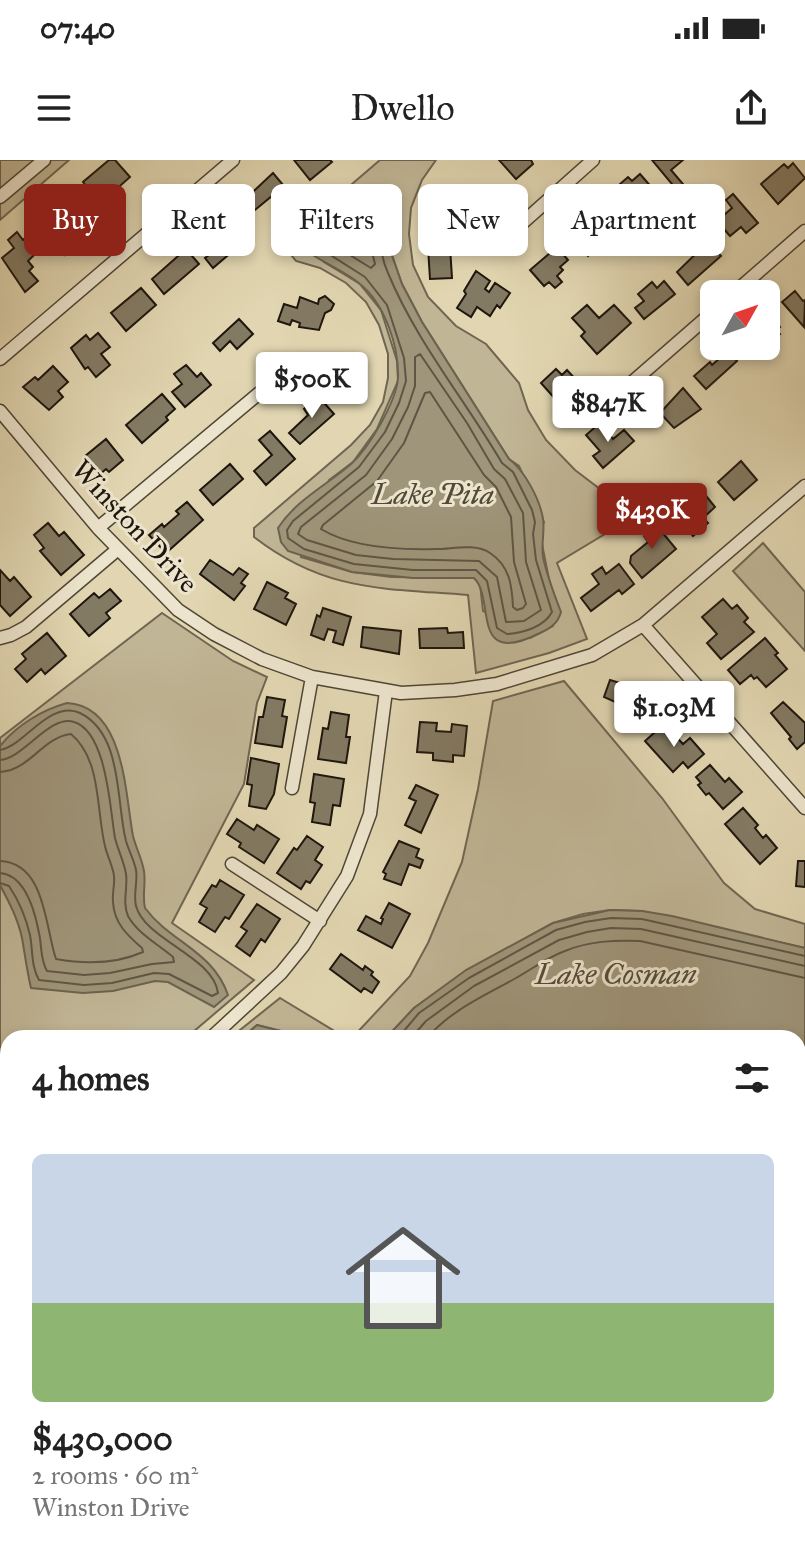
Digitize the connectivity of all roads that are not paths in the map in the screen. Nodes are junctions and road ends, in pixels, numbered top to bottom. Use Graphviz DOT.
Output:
graph roads {
  1 [pos="44,160"];
  2 [pos="233,160"];
  3 [pos="593,160"];
  4 [pos="0,197"];
  5 [pos="528,218"];
  6 [pos="805,231"];
  7 [pos="749,280"];
  8 [pos="700,323"];
  9 [pos="0,359"];
  10 [pos="288,369"];
  11 [pos="628,386"];
  12 [pos="0,411"];
  13 [pos="805,486"];
  14 [pos="98,528"];
  15 [pos="118,549"];
  16 [pos="643,625"];
  17 [pos="0,638"];
  18 [pos="312,677"];
  19 [pos="386,691"];
  20 [pos="292,788"];
  21 [pos="805,808"];
  22 [pos="232,864"];
  23 [pos="320,921"];
  24 [pos="220,1030"];
  1 -- 4 [label="street"];
  2 -- 9 [label="street"];
  3 -- 5 [label="street"];
  6 -- 7 [label="street"];
  8 -- 11 [label="street"];
  10 -- 14 [label="street"];
  12 -- 14 [label="street, Winston Drive"];
  13 -- 16 [label="street, Winston Drive"];
  14 -- 15 [label="street, Winston Drive"];
  15 -- 17 [label="street"];
  15 -- 18 [label="street, Winston Drive"];
  16 -- 19 [label="street, Winston Drive"];
  16 -- 21 [label="street"];
  18 -- 19 [label="street, Winston Drive"];
  18 -- 20 [label="street"];
  19 -- 23 [label="street"];
  22 -- 23 [label="street"];
  23 -- 24 [label="street"];
}
